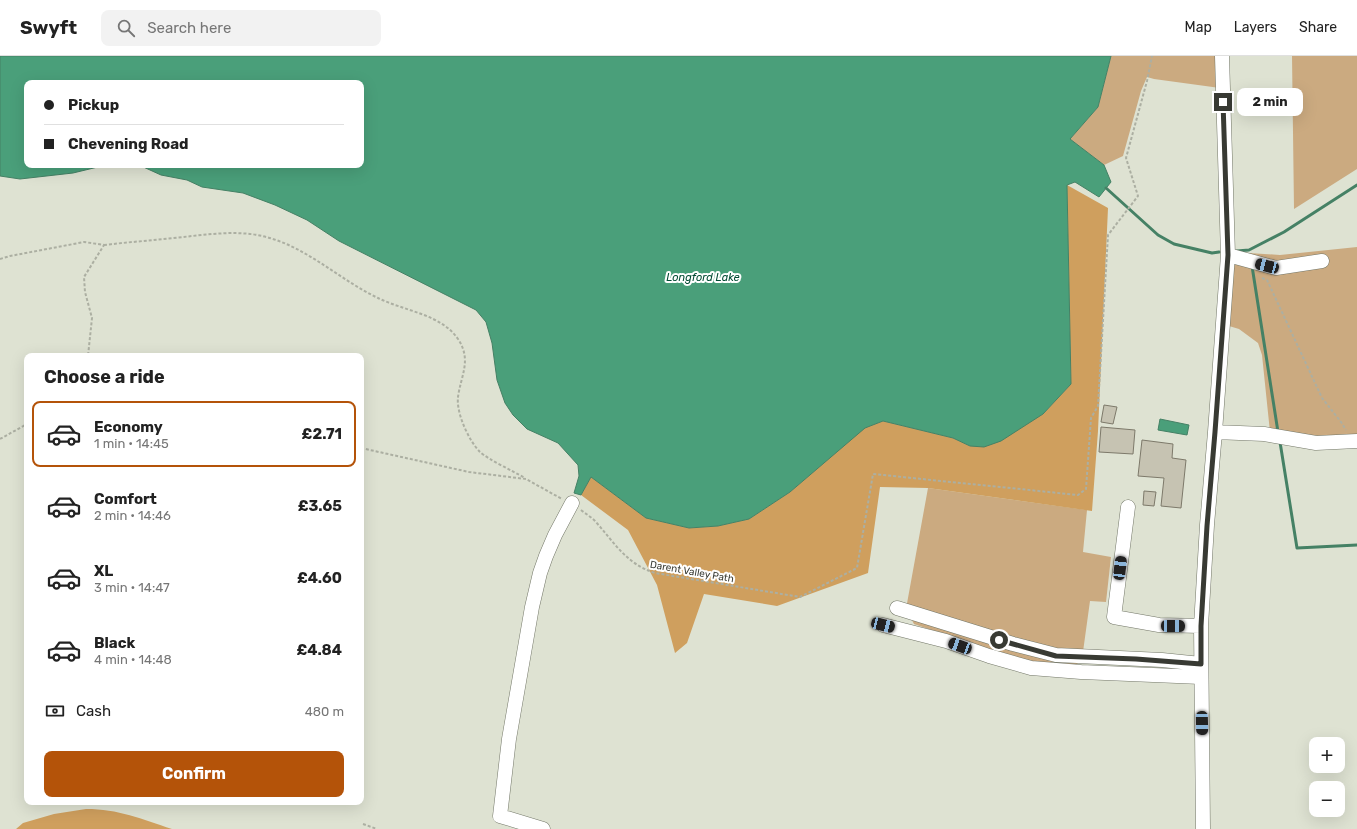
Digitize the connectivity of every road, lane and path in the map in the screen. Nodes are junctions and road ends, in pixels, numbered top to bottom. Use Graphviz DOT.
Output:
graph roads {
  1 [pos="1152,56"];
  2 [pos="1222,56"];
  3 [pos="104,244"];
  4 [pos="1228,255"];
  5 [pos="0,259"];
  6 [pos="1322,261"];
  7 [pos="1256,267"];
  8 [pos="88,353"];
  9 [pos="24,426"];
  10 [pos="1215,432"];
  11 [pos="0,439"];
  12 [pos="1355,441"];
  13 [pos="364,449"];
  14 [pos="526,479"];
  15 [pos="572,503"];
  16 [pos="1128,507"];
  17 [pos="898,608"];
  18 [pos="883,625"];
  19 [pos="1201,626"];
  20 [pos="1201,670"];
  21 [pos="363,824"];
  22 [pos="377,829"];
  23 [pos="543,829"];
  24 [pos="1204,829"];
  1 -- 15 [label="path, Darent Valley Path"];
  2 -- 4 [label="street"];
  3 -- 5 [label="path"];
  3 -- 8 [label="path"];
  3 -- 14 [label="path"];
  4 -- 7 [label="street"];
  4 -- 10 [label="street"];
  6 -- 7 [label="street"];
  7 -- 12 [label="path"];
  9 -- 11 [label="path"];
  10 -- 12 [label="street"];
  10 -- 19 [label="street"];
  13 -- 14 [label="path, Darent Valley Path"];
  14 -- 15 [label="path, Darent Valley Path"];
  15 -- 23 [label="street"];
  16 -- 19 [label="street"];
  17 -- 20 [label="street"];
  18 -- 20 [label="street"];
  19 -- 20 [label="street"];
  20 -- 24 [label="street"];
  21 -- 22 [label="path"];
}
